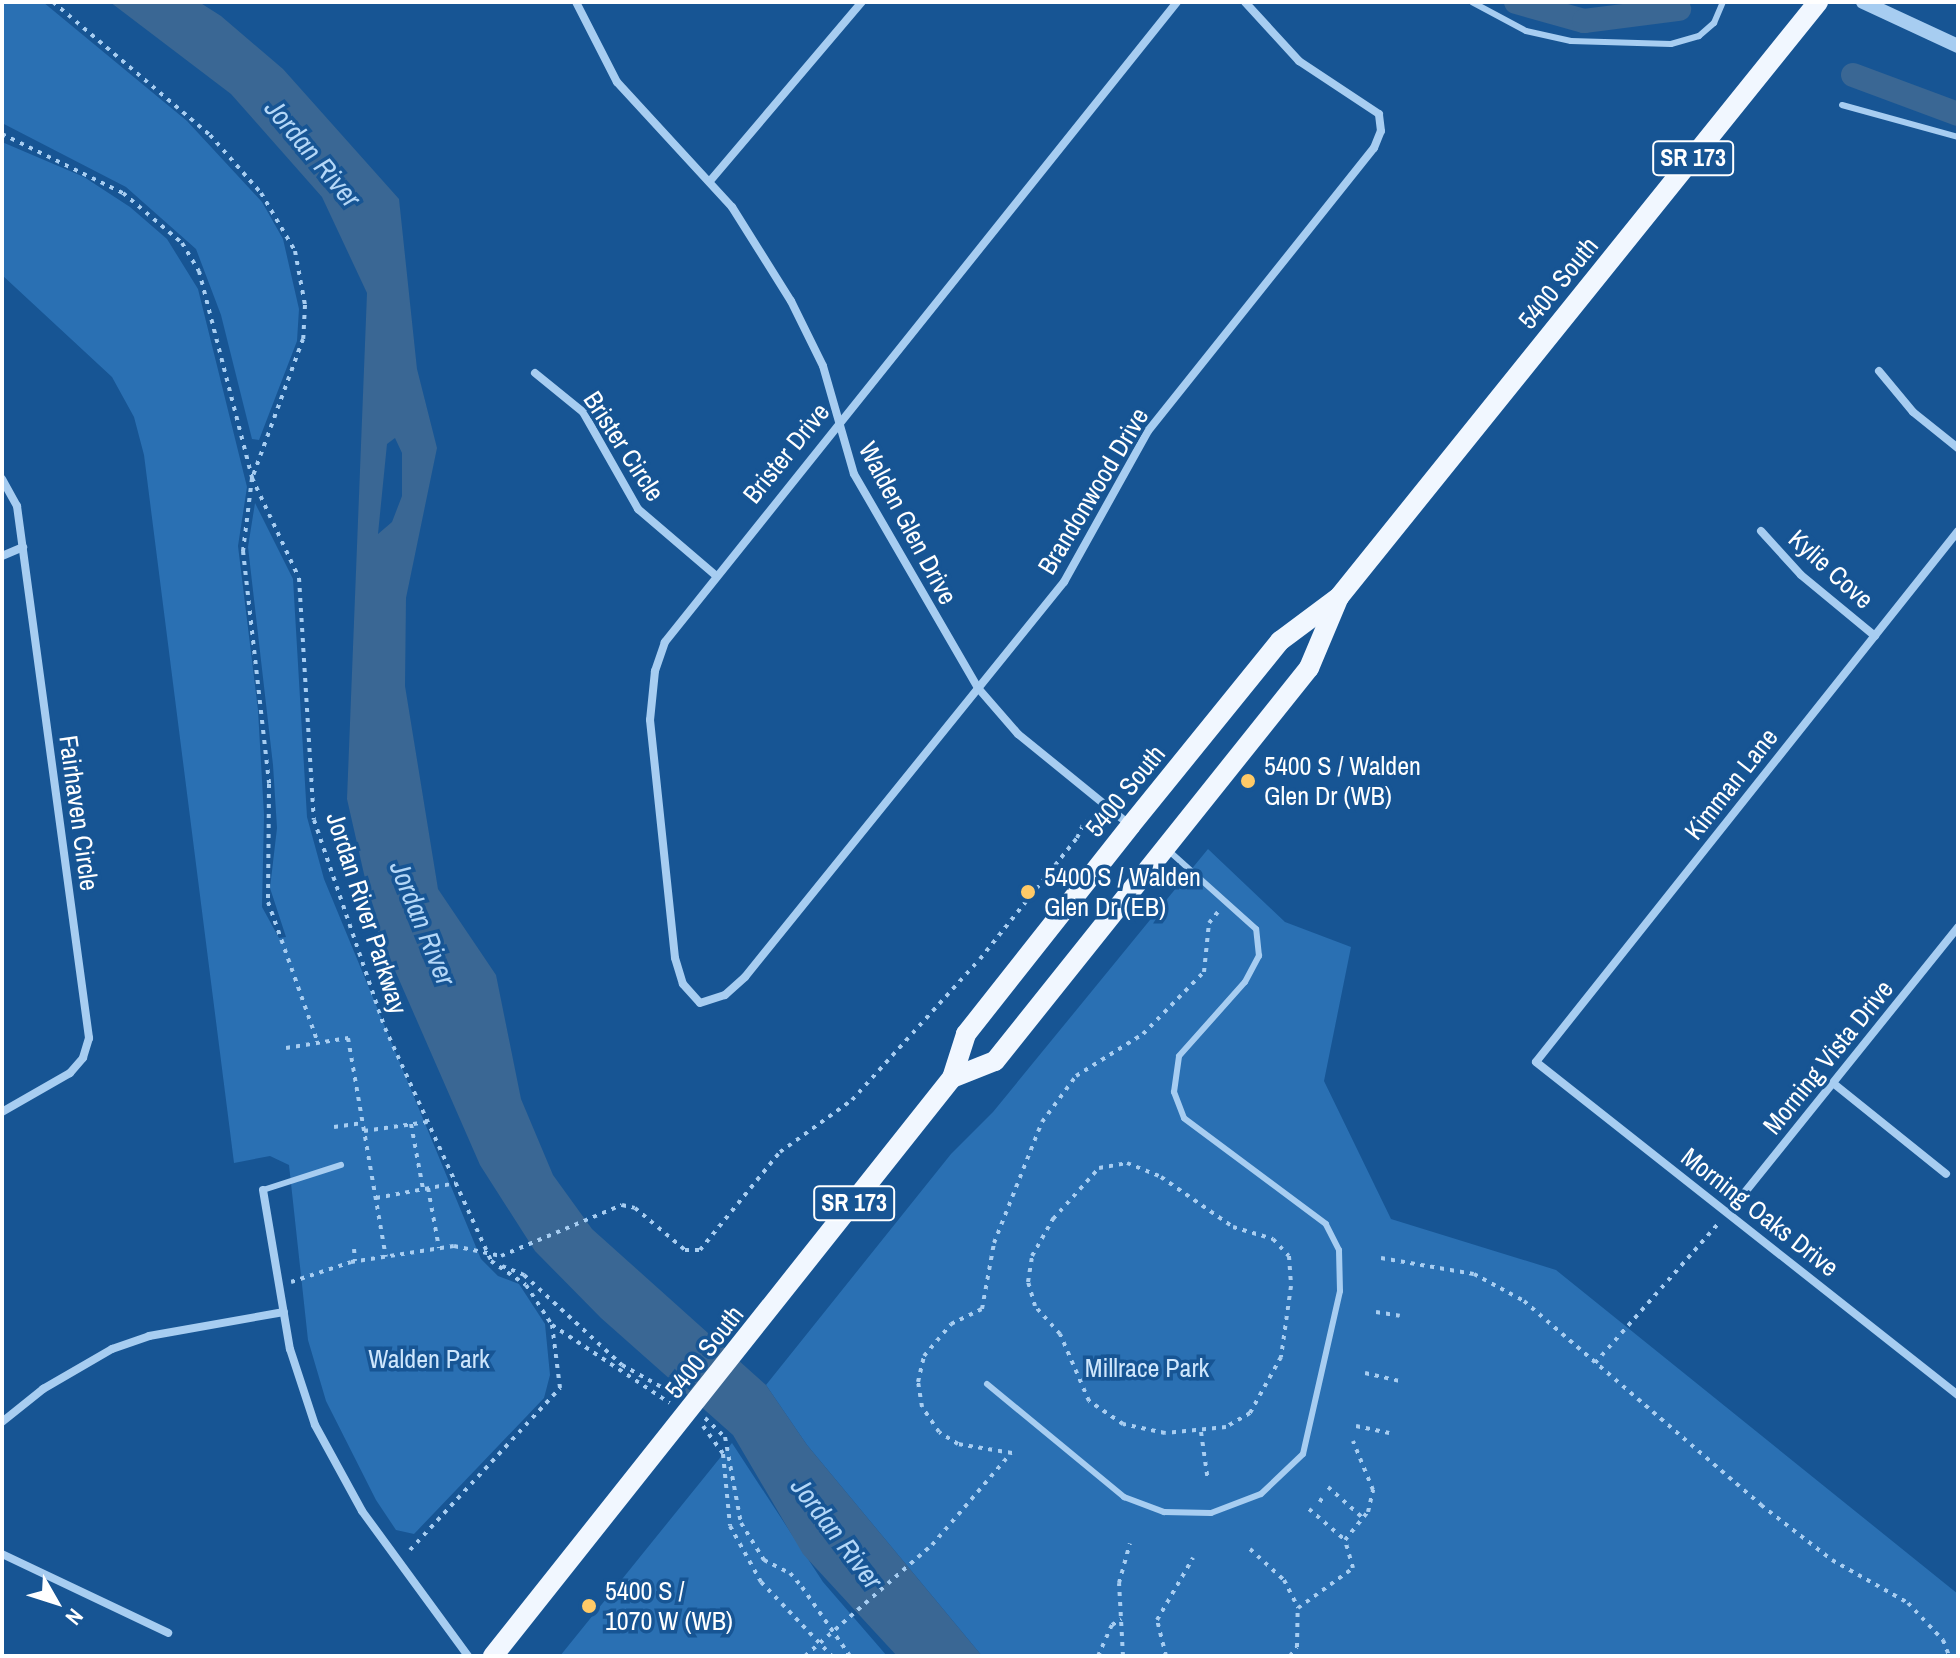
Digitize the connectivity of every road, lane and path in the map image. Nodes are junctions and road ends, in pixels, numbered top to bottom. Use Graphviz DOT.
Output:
graph roads {
  1 [pos="53,2"];
  2 [pos="576,2"];
  3 [pos="862,2"];
  4 [pos="1177,2"];
  5 [pos="1245,2"];
  6 [pos="1472,2"];
  7 [pos="1723,2"];
  8 [pos="1818,2"];
  9 [pos="1863,2"];
  10 [pos="1958,46"];
  11 [pos="1842,105"];
  12 [pos="2,134"];
  13 [pos="1958,137"];
  14 [pos="710,181"];
  15 [pos="1879,371"];
  16 [pos="535,373"];
  17 [pos="836,423"];
  18 [pos="1958,448"];
  19 [pos="252,478"];
  20 [pos="2,479"];
  21 [pos="1761,531"];
  22 [pos="1958,531"];
  23 [pos="23,547"];
  24 [pos="2,556"];
  25 [pos="714,574"];
  26 [pos="1339,597"];
  27 [pos="1875,636"];
  28 [pos="978,688"];
  29 [pos="1085,820"];
  30 [pos="1131,825"];
  31 [pos="1166,849"];
  32 [pos="1228,901"];
  33 [pos="1958,927"];
  34 [pos="700,1003"];
  35 [pos="318,1043"];
  36 [pos="286,1048"];
  37 [pos="1536,1062"];
  38 [pos="952,1078"];
  39 [pos="1833,1083"];
  40 [pos="2,1112"];
  41 [pos="427,1122"];
  42 [pos="363,1123"];
  43 [pos="411,1124"];
  44 [pos="334,1127"];
  45 [pos="364,1131"];
  46 [pos="341,1165"];
  47 [pos="1946,1174"];
  48 [pos="456,1183"];
  49 [pos="425,1188"];
  50 [pos="263,1190"];
  51 [pos="376,1198"];
  52 [pos="1729,1212"];
  53 [pos="439,1248"];
  54 [pos="354,1249"];
  55 [pos="488,1253"];
  56 [pos="386,1257"];
  57 [pos="1381,1258"];
  58 [pos="355,1261"];
  59 [pos="302,1281"];
  60 [pos="284,1312"];
  61 [pos="1376,1312"];
  62 [pos="1400,1316"];
  63 [pos="552,1325"];
  64 [pos="1595,1363"];
  65 [pos="1365,1373"];
  66 [pos="1400,1381"];
  67 [pos="987,1384"];
  68 [pos="1958,1395"];
  69 [pos="679,1409"];
  70 [pos="2,1422"];
  71 [pos="701,1422"];
  72 [pos="1356,1426"];
  73 [pos="1201,1431"];
  74 [pos="1389,1433"];
  75 [pos="1353,1441"];
  76 [pos="1208,1481"];
  77 [pos="1328,1487"];
  78 [pos="1319,1499"];
  79 [pos="1327,1504"];
  80 [pos="1309,1509"];
  81 [pos="1363,1518"];
  82 [pos="1345,1540"];
  83 [pos="1130,1543"];
  84 [pos="1250,1549"];
  85 [pos="2,1554"];
  86 [pos="1193,1558"];
  87 [pos="396,1563"];
  88 [pos="1298,1608"];
  89 [pos="1121,1619"];
  90 [pos="168,1633"];
  91 [pos="821,1642"];
  92 [pos="468,1656"];
  93 [pos="493,1656"];
  94 [pos="805,1656"];
  95 [pos="832,1656"];
  96 [pos="1098,1656"];
  97 [pos="1123,1656"];
  98 [pos="1166,1656"];
  99 [pos="1290,1656"];
  100 [pos="1949,1656"];
  1 -- 19 [label="path"];
  2 -- 14 [label="street, Walden Glen Drive"];
  3 -- 14 [label="street"];
  4 -- 17 [label="street, Brister Drive"];
  5 -- 28 [label="street, Brandonwood Drive"];
  6 -- 7 [label="lane"];
  8 -- 26 [label="main road, 5400 South / SR 173"];
  9 -- 10 [label="street"];
  11 -- 13 [label="lane"];
  12 -- 19 [label="path, Jordan River Parkway"];
  14 -- 17 [label="street, Walden Glen Drive"];
  15 -- 18 [label="street"];
  16 -- 25 [label="street, Brister Circle"];
  17 -- 25 [label="street, Brister Drive"];
  17 -- 28 [label="street, Walden Glen Drive"];
  19 -- 35 [label="path"];
  19 -- 41 [label="path, Jordan River Parkway"];
  20 -- 23 [label="street, Fairhaven Circle"];
  21 -- 27 [label="street, Kylie Cove"];
  22 -- 27 [label="street, Kimman Lane"];
  23 -- 24 [label="street"];
  23 -- 40 [label="street, Fairhaven Circle"];
  25 -- 34 [label="street, Brister Drive"];
  26 -- 30 [label="main road, 5400 South / SR 173"];
  26 -- 31 [label="main road, 5400 South / SR 173"];
  27 -- 37 [label="street, Kimman Lane"];
  28 -- 30 [label="street, Walden Glen Drive"];
  28 -- 34 [label="street, Brandonwood Drive"];
  29 -- 55 [label="path"];
  30 -- 38 [label="main road, 5400 South / SR 173"];
  31 -- 32 [label="lane"];
  31 -- 38 [label="main road, 5400 South / SR 173"];
  32 -- 67 [label="lane"];
  32 -- 91 [label="path"];
  33 -- 39 [label="street, Morning Vista Drive"];
  35 -- 36 [label="path"];
  35 -- 42 [label="path"];
  37 -- 52 [label="street, Morning Oaks Drive"];
  38 -- 93 [label="main road, 5400 South / SR 173"];
  39 -- 47 [label="street"];
  39 -- 52 [label="street, Morning Vista Drive"];
  41 -- 43 [label="path"];
  41 -- 48 [label="path, Jordan River Parkway"];
  42 -- 44 [label="path"];
  42 -- 45 [label="path"];
  43 -- 45 [label="path"];
  43 -- 49 [label="path"];
  45 -- 51 [label="path"];
  46 -- 50 [label="lane"];
  48 -- 49 [label="path"];
  48 -- 55 [label="path, Jordan River Parkway"];
  49 -- 51 [label="path"];
  49 -- 53 [label="path"];
  50 -- 60 [label="street"];
  51 -- 56 [label="path"];
  52 -- 64 [label="path"];
  52 -- 68 [label="street, Morning Oaks Drive"];
  53 -- 55 [label="path"];
  53 -- 56 [label="path"];
  54 -- 58 [label="path"];
  55 -- 63 [label="path, Jordan River Parkway"];
  56 -- 58 [label="path"];
  57 -- 64 [label="path"];
  58 -- 59 [label="path"];
  60 -- 70 [label="street"];
  60 -- 87 [label="street"];
  61 -- 62 [label="path"];
  63 -- 69 [label="path, Jordan River Parkway"];
  63 -- 87 [label="path"];
  64 -- 100 [label="path"];
  65 -- 66 [label="path"];
  71 -- 91 [label="path"];
  72 -- 74 [label="path"];
  73 -- 73 [label="path"];
  73 -- 76 [label="path"];
  75 -- 81 [label="path"];
  77 -- 81 [label="path"];
  78 -- 79 [label="path"];
  80 -- 82 [label="path"];
  81 -- 82 [label="path"];
  82 -- 88 [label="path"];
  83 -- 89 [label="path"];
  84 -- 88 [label="path"];
  85 -- 90 [label="street"];
  86 -- 98 [label="path"];
  87 -- 92 [label="street"];
  88 -- 99 [label="path"];
  89 -- 96 [label="path"];
  89 -- 97 [label="path"];
  91 -- 94 [label="path"];
  91 -- 95 [label="path"];
}
